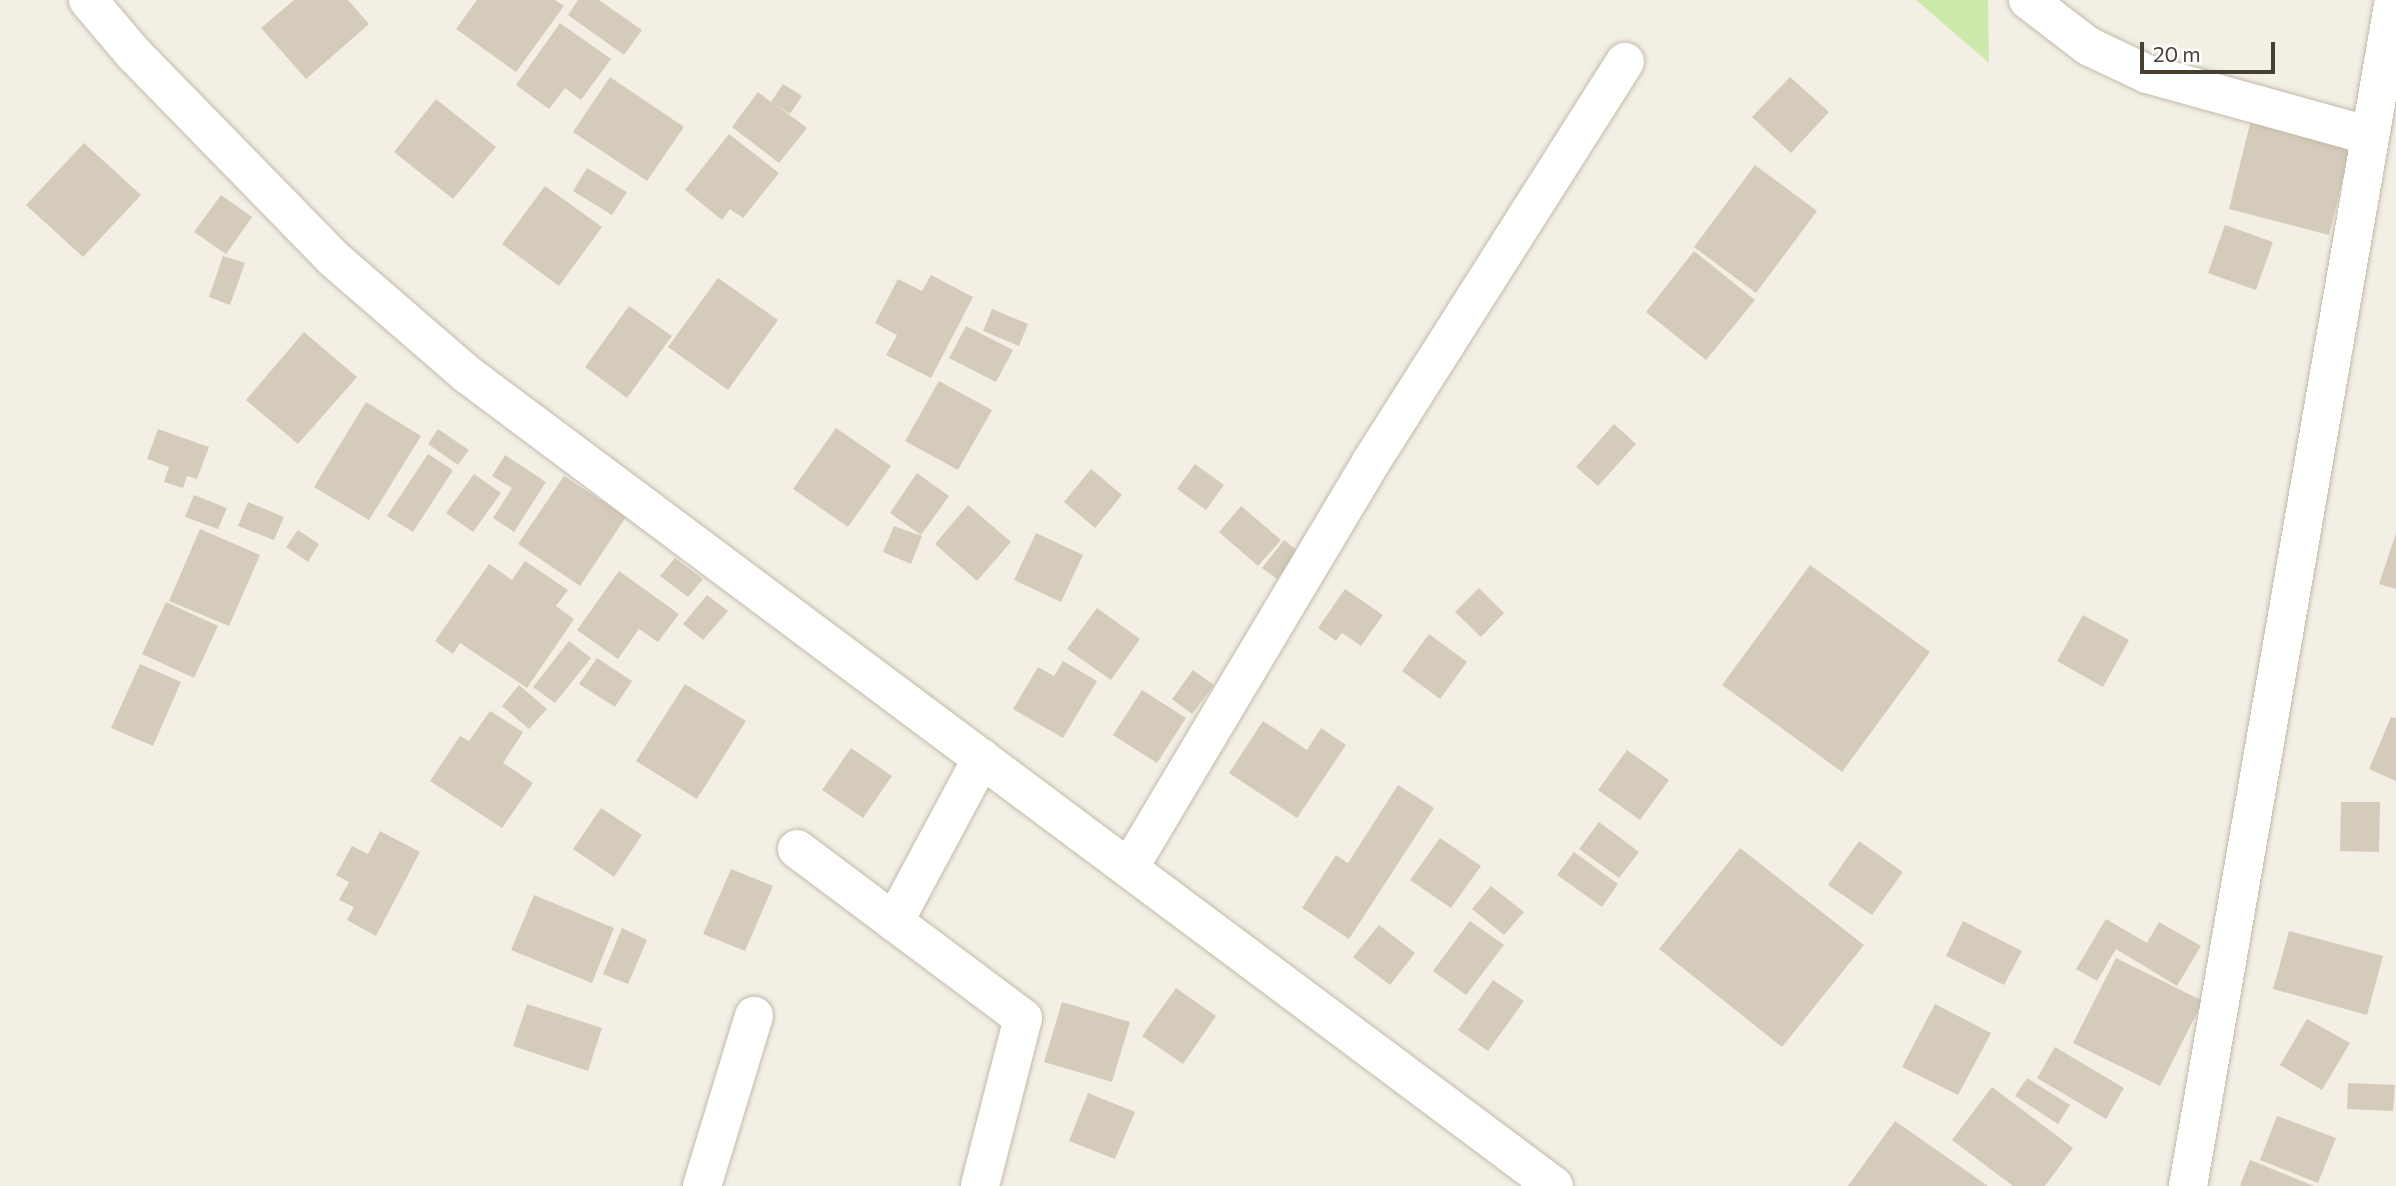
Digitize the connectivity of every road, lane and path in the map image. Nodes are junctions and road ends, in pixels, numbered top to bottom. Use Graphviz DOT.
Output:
graph roads {
  1 [pos="88,0"];
  2 [pos="2028,0"];
  3 [pos="2394,0"];
  4 [pos="1625,62"];
  5 [pos="2370,136"];
  6 [pos="982,758"];
  7 [pos="797,849"];
  8 [pos="1129,868"];
  9 [pos="894,922"];
  10 [pos="754,1016"];
  11 [pos="702,1186"];
  12 [pos="980,1186"];
  13 [pos="1554,1186"];
  14 [pos="2188,1186"];
  1 -- 6 [label="street"];
  2 -- 5 [label="street"];
  3 -- 5 [label="street"];
  4 -- 8 [label="street"];
  5 -- 14 [label="street"];
  6 -- 8 [label="street"];
  6 -- 9 [label="street"];
  7 -- 9 [label="street"];
  8 -- 13 [label="street"];
  9 -- 12 [label="street"];
  10 -- 11 [label="street"];
}
